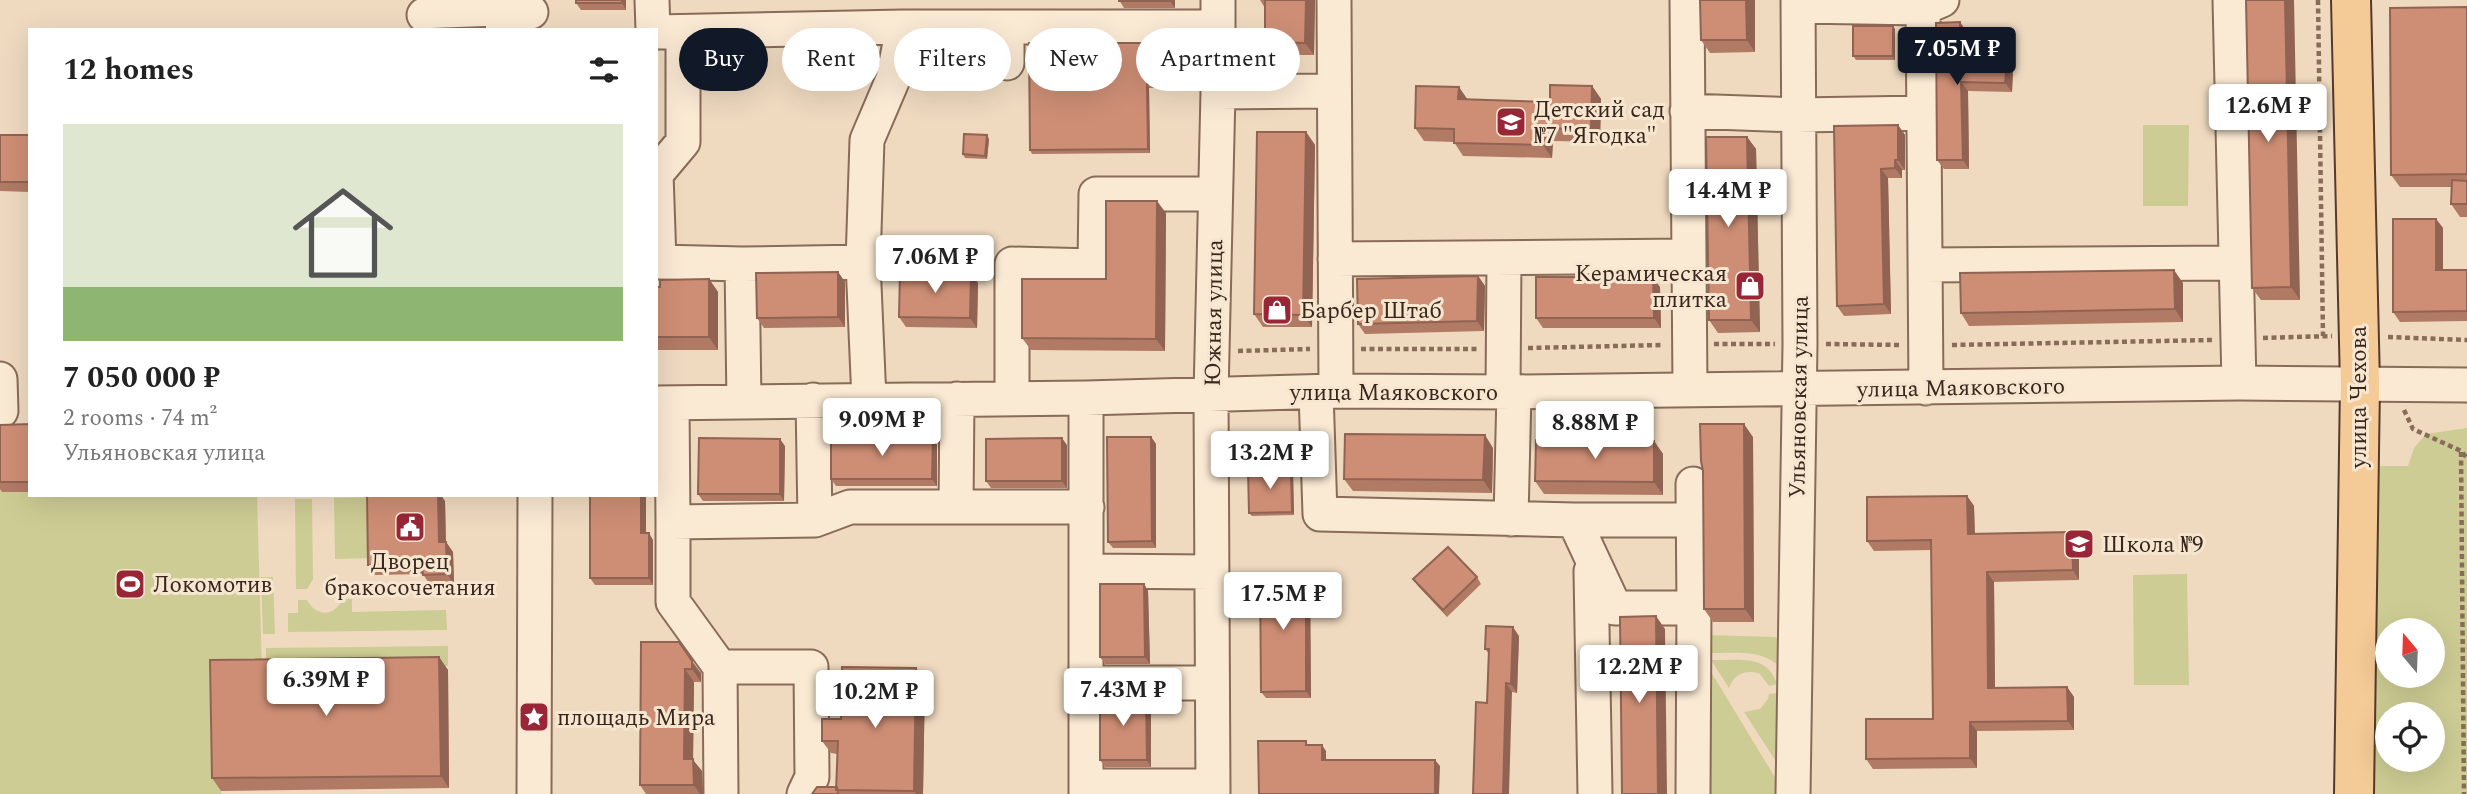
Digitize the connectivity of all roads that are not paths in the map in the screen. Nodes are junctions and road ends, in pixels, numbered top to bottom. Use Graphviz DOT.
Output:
graph roads {
  1 [pos="652,0"];
  2 [pos="1334,0"];
  3 [pos="1686,0"];
  4 [pos="2230,0"];
  5 [pos="2351,0"];
  6 [pos="1798,3"];
  7 [pos="1929,3"];
  8 [pos="1218,13"];
  9 [pos="531,14"];
  10 [pos="424,15"];
  11 [pos="903,27"];
  12 [pos="955,28"];
  13 [pos="1011,29"];
  14 [pos="664,31"];
  15 [pos="1334,91"];
  16 [pos="1218,92"];
  17 [pos="1687,111"];
  18 [pos="1924,113"];
  19 [pos="1797,115"];
  20 [pos="658,171"];
  21 [pos="1216,194"];
  22 [pos="658,232"];
  23 [pos="1688,256"];
  24 [pos="1335,258"];
  25 [pos="1503,258"];
  26 [pos="863,262"];
  27 [pos="2236,263"];
  28 [pos="742,264"];
  29 [pos="1925,265"];
  30 [pos="0,379"];
  31 [pos="2239,383"];
  32 [pos="2360,384"];
  33 [pos="2467,385"];
  34 [pos="1926,388"];
  35 [pos="1690,389"];
  36 [pos="1799,389"];
  37 [pos="1326,391"];
  38 [pos="1509,392"];
  39 [pos="1210,395"];
  40 [pos="1012,398"];
  41 [pos="1086,398"];
  42 [pos="957,399"];
  43 [pos="813,400"];
  44 [pos="869,400"];
  45 [pos="744,402"];
  46 [pos="664,403"];
  47 [pos="0,411"];
  48 [pos="28,411"];
  49 [pos="1693,484"];
  50 [pos="536,497"];
  51 [pos="1087,507"];
  52 [pos="956,508"];
  53 [pos="1511,519"];
  54 [pos="815,520"];
  55 [pos="1574,520"];
  56 [pos="1693,520"];
  57 [pos="673,522"];
  58 [pos="1086,571"];
  59 [pos="1210,572"];
  60 [pos="1604,608"];
  61 [pos="1694,608"];
  62 [pos="720,667"];
  63 [pos="1086,683"];
  64 [pos="1212,683"];
  65 [pos="1086,790"];
  66 [pos="1213,790"];
  67 [pos="534,794"];
  68 [pos="721,794"];
  69 [pos="804,794"];
  70 [pos="1595,794"];
  71 [pos="1693,794"];
  72 [pos="1793,794"];
  73 [pos="2354,794"];
  1 -- 14 [label="street"];
  2 -- 15 [label="street"];
  3 -- 17 [label="street"];
  4 -- 27 [label="street"];
  5 -- 32 [label="main road, улица Чехова"];
  6 -- 7 [label="street"];
  6 -- 19 [label="street, Ульяновская улица"];
  7 -- 18 [label="street"];
  8 -- 13 [label="street"];
  8 -- 16 [label="street, Южная улица"];
  9 -- 10 [label="street"];
  11 -- 12 [label="street"];
  11 -- 14 [label="street"];
  11 -- 26 [label="street"];
  14 -- 20 [label="street"];
  15 -- 16 [label="street"];
  15 -- 24 [label="street"];
  16 -- 21 [label="street, Южная улица"];
  17 -- 19 [label="street"];
  17 -- 23 [label="street"];
  18 -- 19 [label="street"];
  18 -- 29 [label="street"];
  19 -- 36 [label="street, Ульяновская улица"];
  21 -- 39 [label="street, Южная улица"];
  21 -- 40 [label="street"];
  22 -- 28 [label="street"];
  23 -- 25 [label="street"];
  23 -- 35 [label="street"];
  24 -- 25 [label="street"];
  24 -- 37 [label="street"];
  25 -- 38 [label="street"];
  26 -- 28 [label="street"];
  26 -- 44 [label="street"];
  27 -- 29 [label="street"];
  27 -- 31 [label="street"];
  28 -- 45 [label="street"];
  29 -- 34 [label="street"];
  30 -- 47 [label="street"];
  31 -- 32 [label="street, улица Маяковского"];
  31 -- 34 [label="street, улица Маяковского"];
  32 -- 33 [label="street, улица Маяковского"];
  32 -- 73 [label="main road, улица Чехова"];
  34 -- 36 [label="street, улица Маяковского"];
  35 -- 36 [label="street, улица Маяковского"];
  35 -- 38 [label="street, улица Маяковского"];
  36 -- 72 [label="street, Ульяновская улица"];
  37 -- 38 [label="street, улица Маяковского"];
  37 -- 39 [label="street, улица Маяковского"];
  37 -- 53 [label="street"];
  38 -- 53 [label="street"];
  39 -- 41 [label="street, улица Маяковского"];
  39 -- 59 [label="street, Южная улица"];
  40 -- 41 [label="street, улица Маяковского"];
  40 -- 42 [label="street, улица Маяковского"];
  41 -- 51 [label="street"];
  42 -- 44 [label="street, улица Маяковского"];
  42 -- 52 [label="street"];
  43 -- 44 [label="street, улица Маяковского"];
  43 -- 45 [label="street, улица Маяковского"];
  43 -- 54 [label="street"];
  45 -- 46 [label="street, улица Маяковского"];
  46 -- 57 [label="street"];
  47 -- 48 [label="street"];
  49 -- 56 [label="street"];
  50 -- 67 [label="street"];
  51 -- 52 [label="street"];
  51 -- 58 [label="street"];
  52 -- 54 [label="street"];
  53 -- 55 [label="street"];
  54 -- 57 [label="street"];
  55 -- 56 [label="street"];
  55 -- 60 [label="street"];
  56 -- 61 [label="street"];
  57 -- 62 [label="street"];
  58 -- 59 [label="street"];
  58 -- 63 [label="street"];
  59 -- 64 [label="street, Южная улица"];
  60 -- 61 [label="street"];
  60 -- 70 [label="street"];
  61 -- 71 [label="street"];
  62 -- 68 [label="street"];
  62 -- 69 [label="street"];
  63 -- 64 [label="street"];
  63 -- 65 [label="street"];
  64 -- 66 [label="street, Южная улица"];
  65 -- 66 [label="street"];
}
